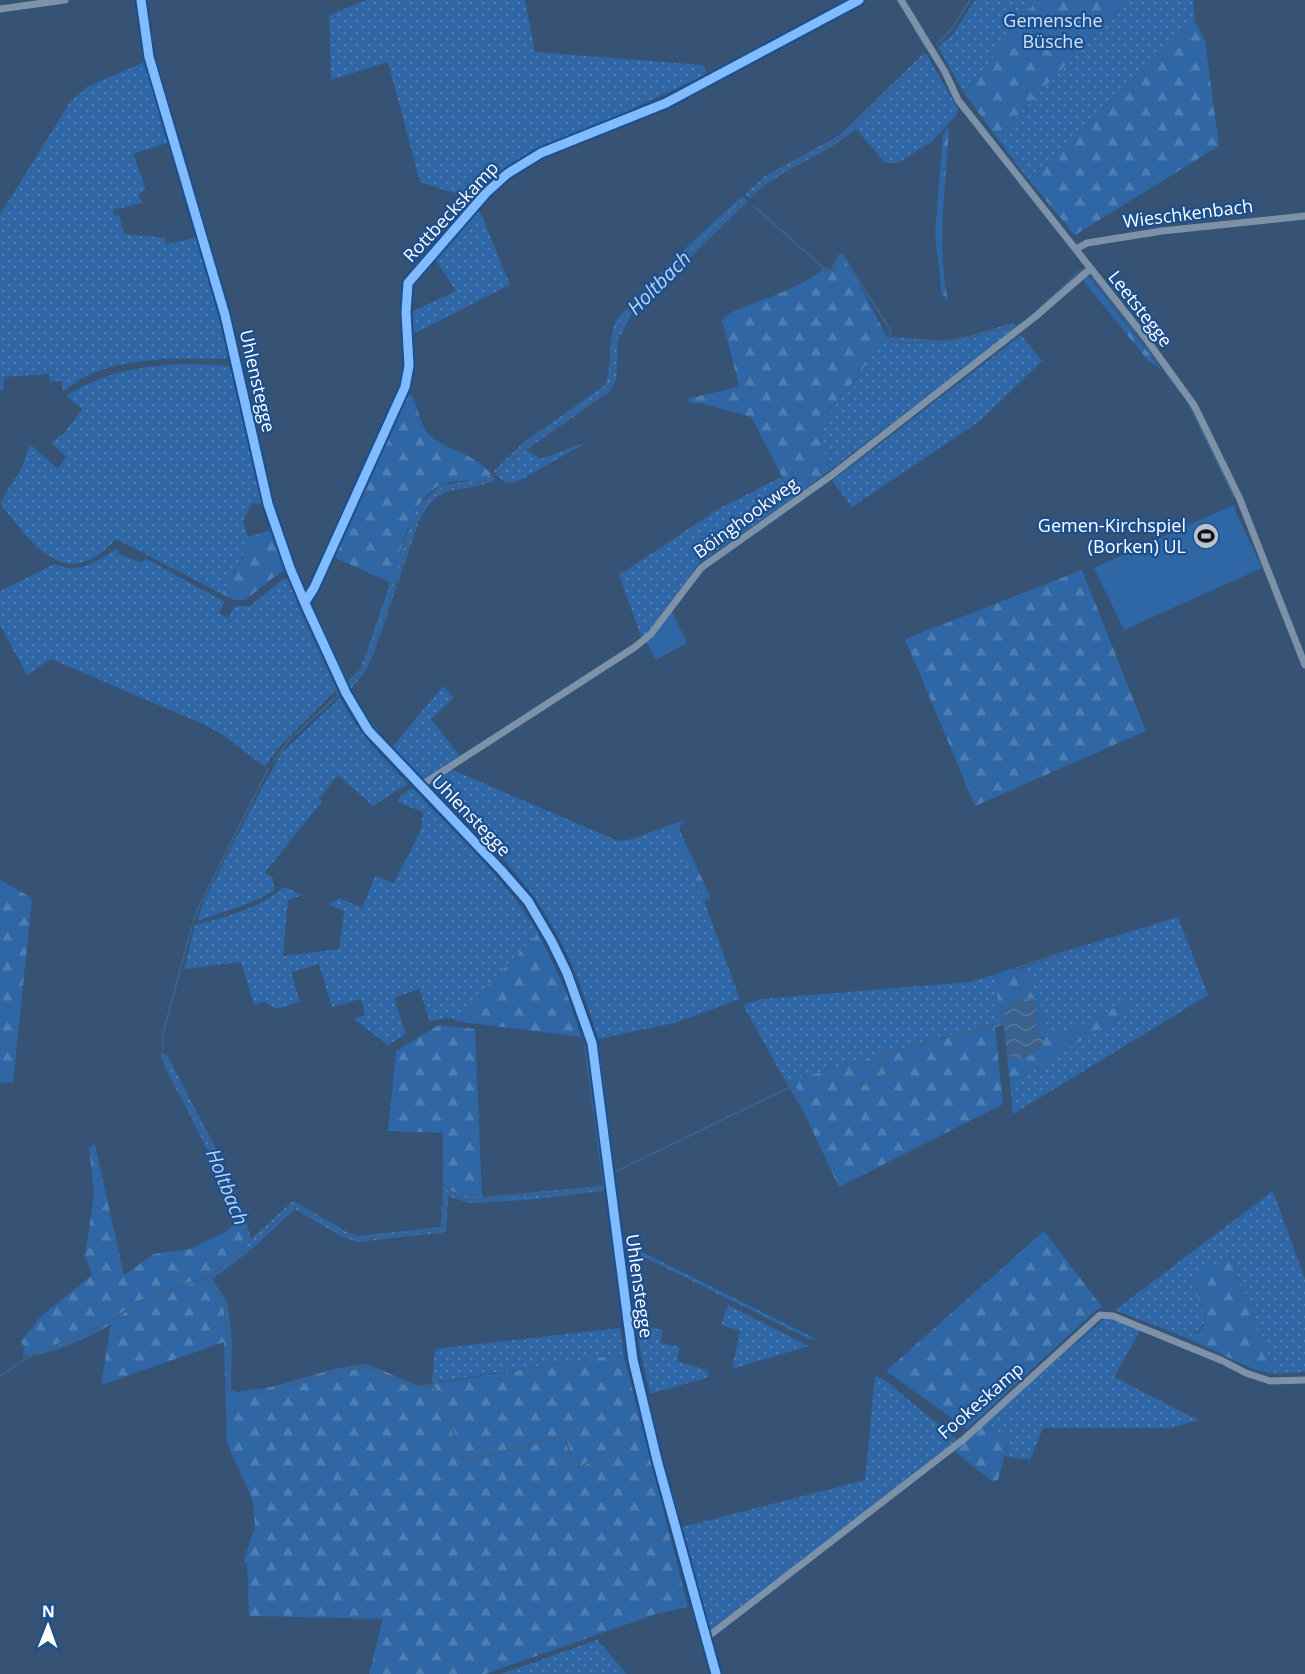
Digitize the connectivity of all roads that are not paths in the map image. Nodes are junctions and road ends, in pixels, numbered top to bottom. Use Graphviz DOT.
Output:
graph roads {
  1 [pos="65,0"];
  2 [pos="141,0"];
  3 [pos="859,0"];
  4 [pos="902,0"];
  5 [pos="0,9"];
  6 [pos="1305,216"];
  7 [pos="1076,249"];
  8 [pos="1090,269"];
  9 [pos="304,602"];
  10 [pos="1305,665"];
  11 [pos="420,786"];
  12 [pos="1305,1380"];
  13 [pos="705,1638"];
  14 [pos="716,1674"];
  1 -- 5 [label="street"];
  2 -- 9 [label="street, Uhlenstegge"];
  3 -- 9 [label="street, Rottbeckskamp"];
  4 -- 7 [label="street, Leetstegge"];
  6 -- 7 [label="street, Wieschkenbach"];
  7 -- 8 [label="street, Leetstegge"];
  8 -- 10 [label="street, Leetstegge"];
  8 -- 11 [label="street, Böinghookweg"];
  9 -- 11 [label="street, Uhlenstegge"];
  11 -- 13 [label="street, Uhlenstegge"];
  12 -- 13 [label="street, Fookeskamp"];
  13 -- 14 [label="street, Uhlenstegge"];
}
